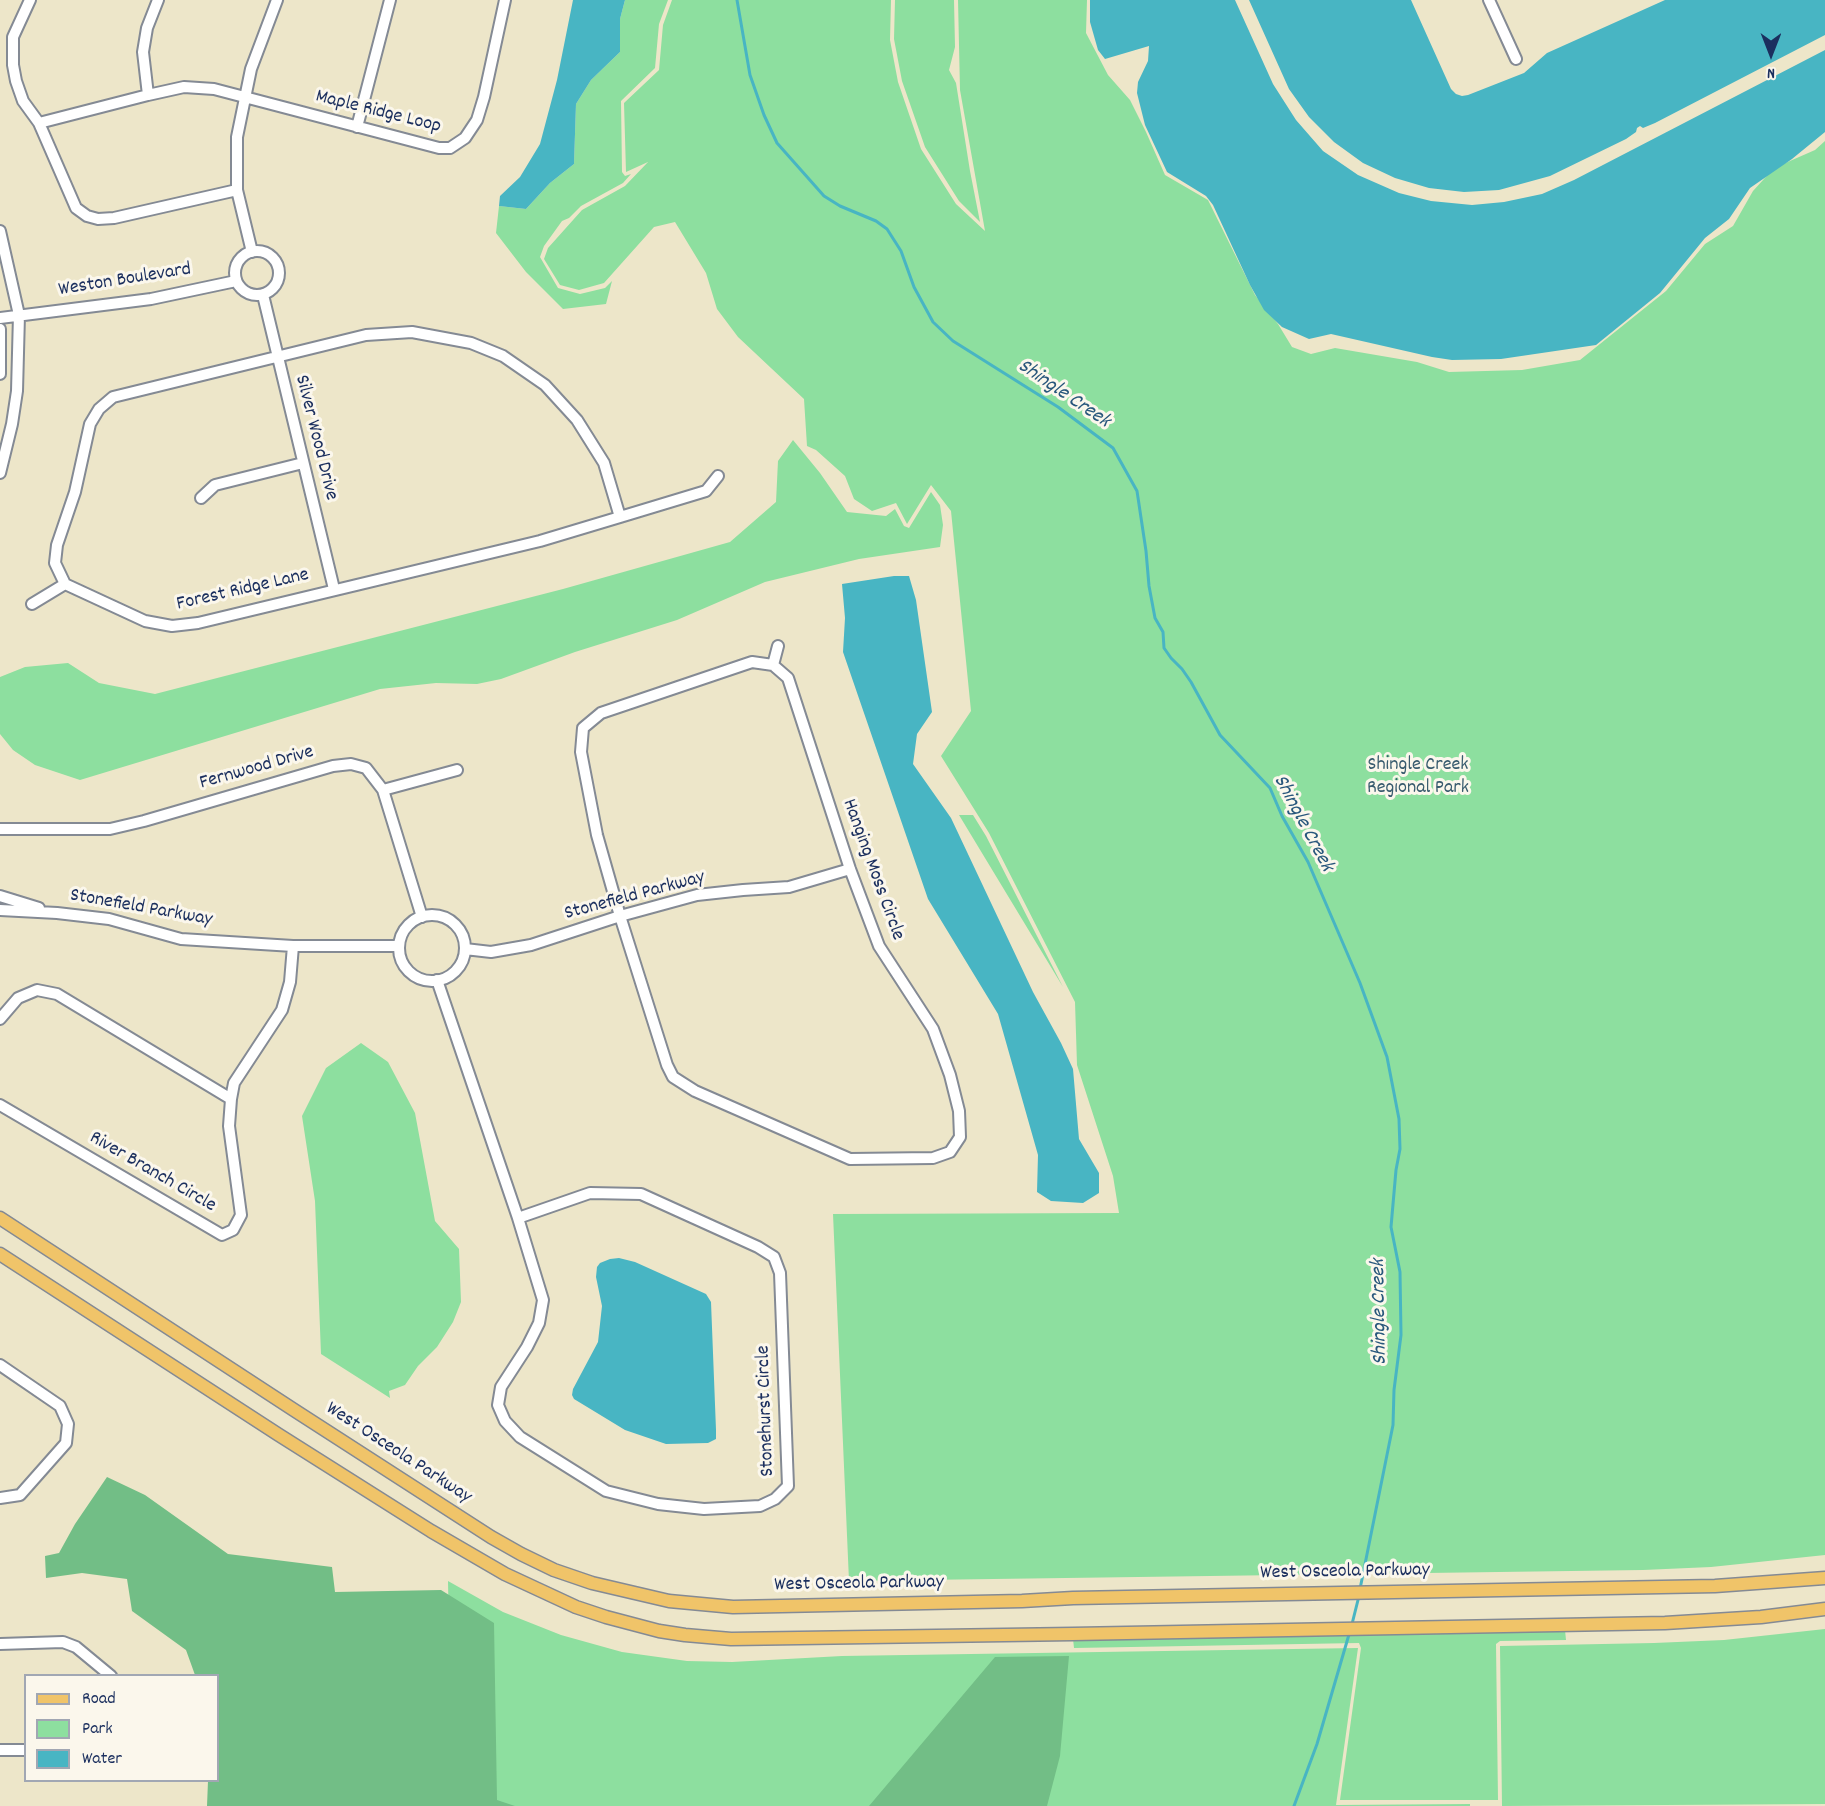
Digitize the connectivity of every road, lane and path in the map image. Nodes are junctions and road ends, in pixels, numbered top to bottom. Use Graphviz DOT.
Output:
graph roads {
  1 [pos="30,0"];
  2 [pos="158,0"];
  3 [pos="277,0"];
  4 [pos="390,0"];
  5 [pos="505,0"];
  6 [pos="1490,0"];
  7 [pos="1516,59"];
  8 [pos="148,94"];
  9 [pos="244,97"];
  10 [pos="39,123"];
  11 [pos="357,127"];
  12 [pos="237,190"];
  13 [pos="0,231"];
  14 [pos="252,252"];
  15 [pos="236,281"];
  16 [pos="263,295"];
  17 [pos="19,315"];
  18 [pos="0,318"];
  19 [pos="0,329"];
  20 [pos="276,357"];
  21 [pos="0,374"];
  22 [pos="303,463"];
  23 [pos="0,473"];
  24 [pos="718,476"];
  25 [pos="201,498"];
  26 [pos="620,517"];
  27 [pos="65,584"];
  28 [pos="334,589"];
  29 [pos="32,604"];
  30 [pos="778,646"];
  31 [pos="773,665"];
  32 [pos="458,770"];
  33 [pos="383,790"];
  34 [pos="0,829"];
  35 [pos="850,869"];
  36 [pos="0,896"];
  37 [pos="0,910"];
  38 [pos="57,913"];
  39 [pos="422,916"];
  40 [pos="620,916"];
  41 [pos="293,946"];
  42 [pos="399,946"];
  43 [pos="465,949"];
  44 [pos="437,980"];
  45 [pos="0,1019"];
  46 [pos="231,1099"];
  47 [pos="0,1105"];
  48 [pos="0,1218"];
  49 [pos="518,1218"];
  50 [pos="0,1254"];
  51 [pos="0,1365"];
  52 [pos="0,1498"];
  53 [pos="1825,1578"];
  54 [pos="1825,1609"];
  55 [pos="0,1644"];
  56 [pos="109,1674"];
  57 [pos="0,1750"];
  58 [pos="24,1750"];
  1 -- 10 [label="street"];
  2 -- 8 [label="street"];
  3 -- 9 [label="street"];
  4 -- 11 [label="street"];
  5 -- 11 [label="street, Maple Ridge Loop"];
  6 -- 7 [label="street"];
  8 -- 9 [label="street, Maple Ridge Loop"];
  8 -- 10 [label="street, Maple Ridge Loop"];
  9 -- 11 [label="street, Maple Ridge Loop"];
  9 -- 12 [label="street"];
  10 -- 12 [label="street"];
  12 -- 14 [label="street"];
  13 -- 17 [label="street"];
  14 -- 15 [label="street"];
  14 -- 16 [label="street"];
  15 -- 16 [label="street"];
  15 -- 17 [label="street, Weston Boulevard"];
  16 -- 20 [label="street, Silver Wood Drive"];
  17 -- 18 [label="street, Weston Boulevard"];
  17 -- 23 [label="street"];
  19 -- 21 [label="street"];
  20 -- 22 [label="street, Silver Wood Drive"];
  20 -- 26 [label="street"];
  20 -- 27 [label="street"];
  22 -- 25 [label="street"];
  22 -- 28 [label="street, Silver Wood Drive"];
  24 -- 26 [label="street, Forest Ridge Lane"];
  26 -- 28 [label="street, Forest Ridge Lane"];
  27 -- 28 [label="street, Forest Ridge Lane"];
  27 -- 29 [label="street"];
  30 -- 31 [label="street"];
  31 -- 35 [label="street, Hanging Moss Circle"];
  31 -- 40 [label="street, Hanging Moss Circle"];
  32 -- 33 [label="street"];
  33 -- 34 [label="street, Fernwood Drive"];
  33 -- 39 [label="street, Fernwood Drive"];
  35 -- 40 [label="street, Stonefield Parkway"];
  35 -- 40 [label="street, Hanging Moss Circle"];
  36 -- 38 [label="street, Stonefield Parkway"];
  37 -- 38 [label="street, Stonefield Parkway"];
  38 -- 41 [label="street, Stonefield Parkway"];
  39 -- 42 [label="street"];
  39 -- 43 [label="street"];
  40 -- 43 [label="street, Stonefield Parkway"];
  41 -- 42 [label="street, Stonefield Parkway"];
  41 -- 46 [label="street, River Branch Circle"];
  42 -- 44 [label="street"];
  43 -- 44 [label="street"];
  44 -- 49 [label="street, Stonehurst Circle"];
  45 -- 46 [label="street"];
  46 -- 47 [label="street, River Branch Circle"];
  48 -- 53 [label="main road, West Osceola Parkway"];
  49 -- 49 [label="street, Stonehurst Circle"];
  50 -- 54 [label="main road"];
  51 -- 52 [label="street"];
  55 -- 56 [label="street"];
  57 -- 58 [label="street"];
}
